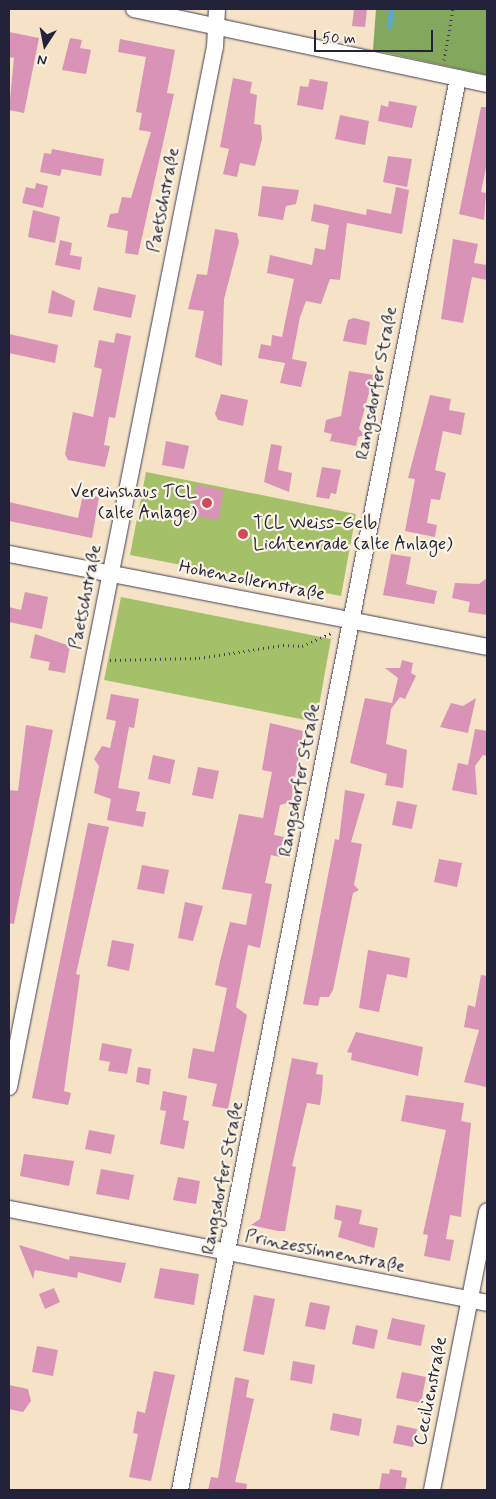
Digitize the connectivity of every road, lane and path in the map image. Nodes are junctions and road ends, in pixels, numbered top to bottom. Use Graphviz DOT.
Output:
graph roads {
  1 [pos="134,9"];
  2 [pos="217,9"];
  3 [pos="453,9"];
  4 [pos="216,26"];
  5 [pos="450,76"];
  6 [pos="487,84"];
  7 [pos="9,554"];
  8 [pos="111,574"];
  9 [pos="352,621"];
  10 [pos="337,631"];
  11 [pos="487,647"];
  12 [pos="106,660"];
  13 [pos="9,1087"];
  14 [pos="9,1210"];
  15 [pos="487,1211"];
  16 [pos="228,1253"];
  17 [pos="470,1300"];
  18 [pos="487,1303"];
  19 [pos="180,1490"];
  20 [pos="432,1490"];
  1 -- 4 [label="street"];
  2 -- 4 [label="street, Paetschstraße"];
  3 -- 5 [label="path"];
  4 -- 5 [label="street"];
  4 -- 8 [label="street, Paetschstraße"];
  5 -- 6 [label="street"];
  5 -- 9 [label="street, Rangsdorfer Straße"];
  7 -- 8 [label="street, Hohenzollernstraße"];
  8 -- 9 [label="street, Hohenzollernstraße"];
  8 -- 13 [label="street, Paetschstraße"];
  9 -- 11 [label="street, Hohenzollernstraße"];
  9 -- 16 [label="street, Rangsdorfer Straße"];
  10 -- 12 [label="path"];
  14 -- 16 [label="street, Prinzessinnenstraße"];
  15 -- 17 [label="street, Cecilienstraße"];
  16 -- 17 [label="street, Prinzessinnenstraße"];
  16 -- 19 [label="street, Rangsdorfer Straße"];
  17 -- 18 [label="street, Prinzessinnenstraße"];
  17 -- 20 [label="street, Cecilienstraße"];
}
